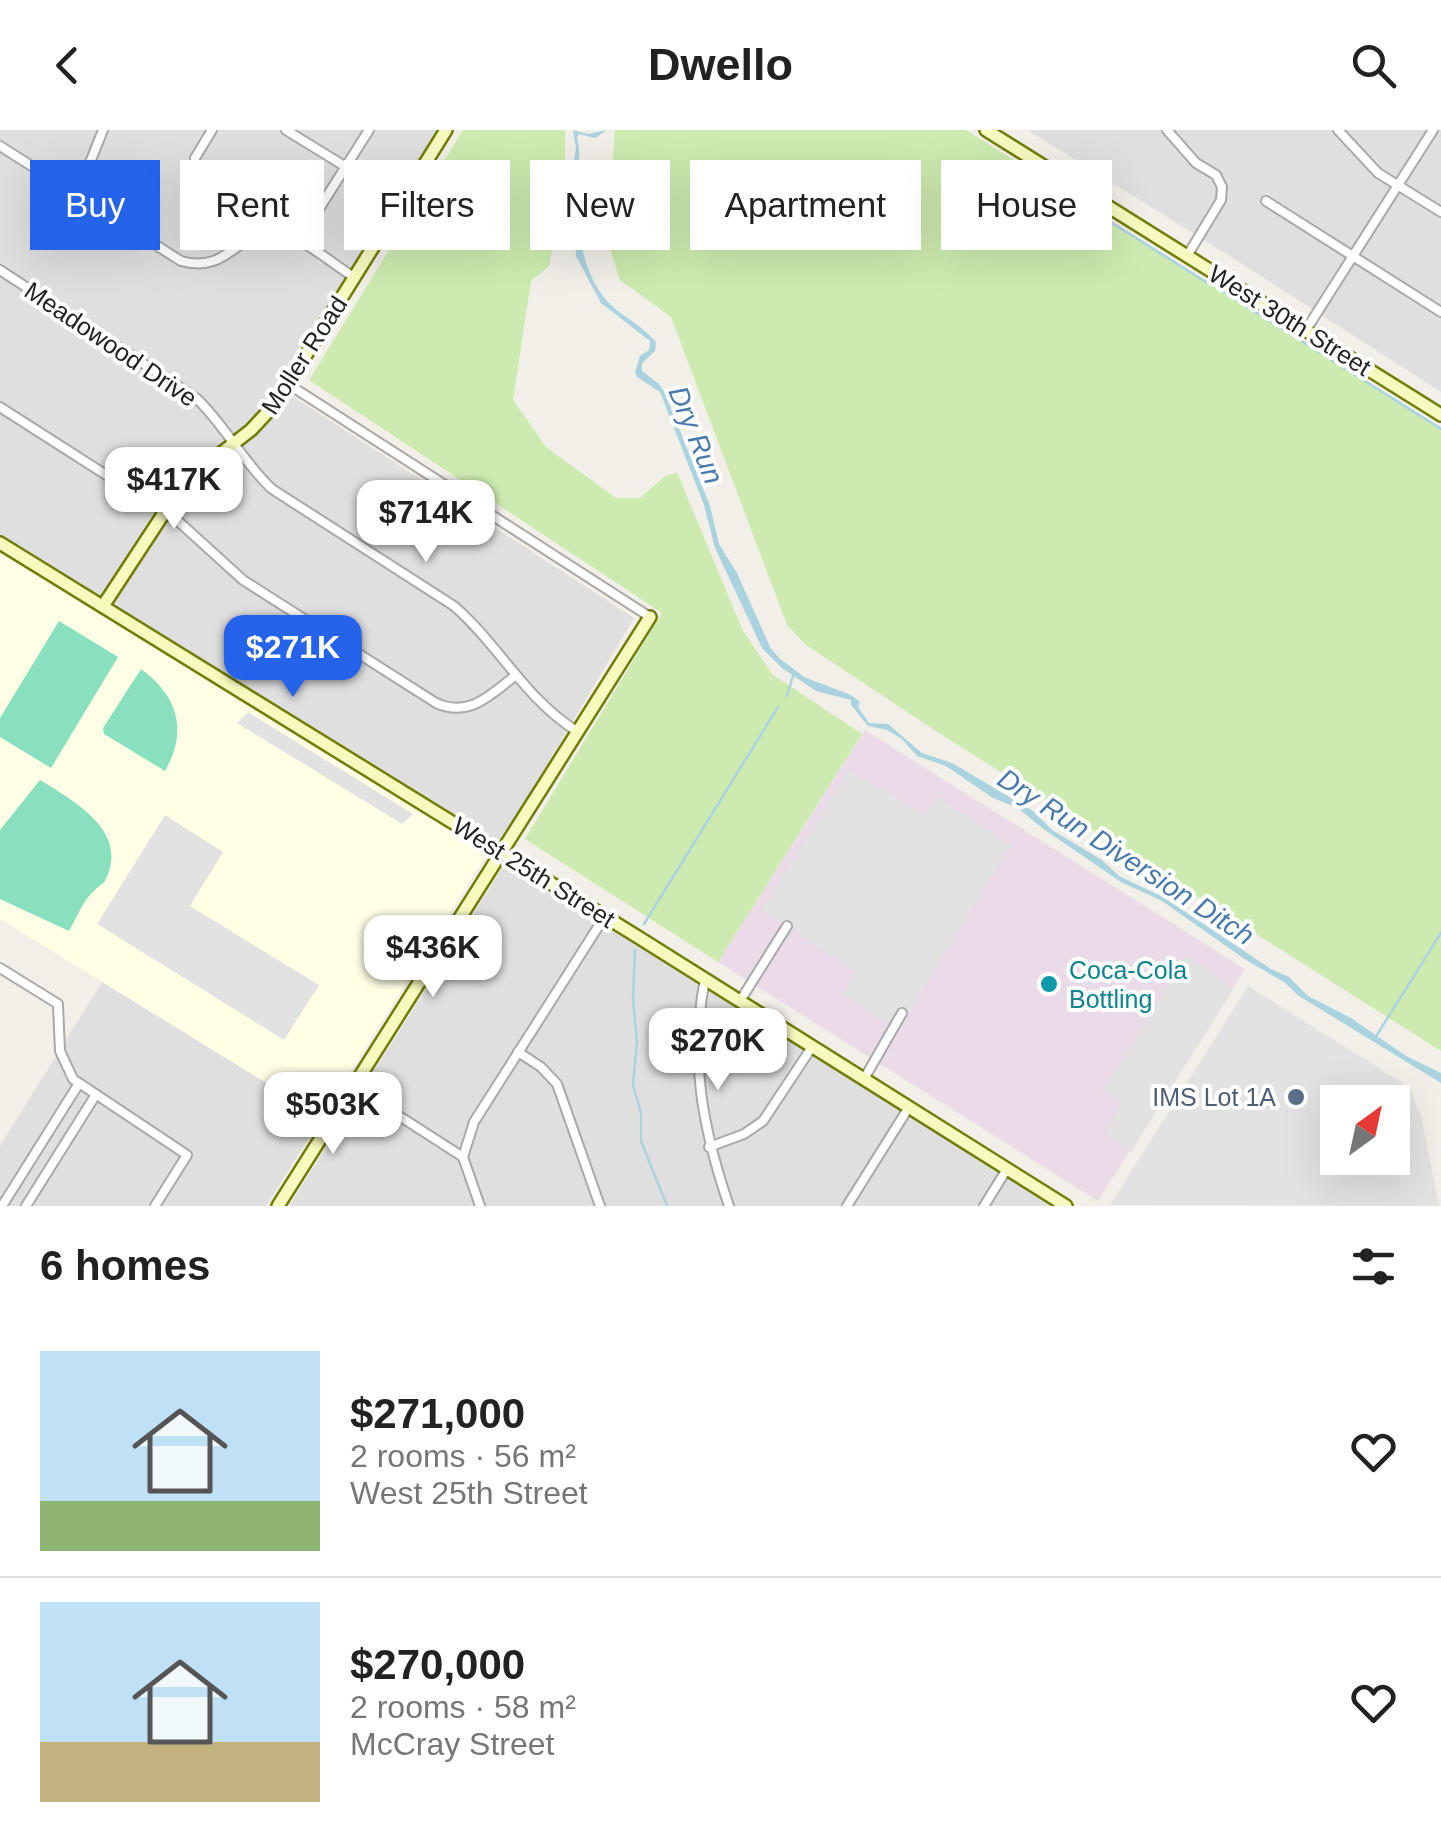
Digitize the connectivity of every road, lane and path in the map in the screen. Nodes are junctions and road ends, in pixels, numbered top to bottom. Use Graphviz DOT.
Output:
graph roads {
  1 [pos="102,130"];
  2 [pos="212,130"];
  3 [pos="286,130"];
  4 [pos="369,130"];
  5 [pos="446,130"];
  6 [pos="986,130"];
  7 [pos="1167,130"];
  8 [pos="1338,130"];
  9 [pos="1433,130"];
  10 [pos="0,146"];
  11 [pos="195,158"];
  12 [pos="91,160"];
  13 [pos="350,160"];
  14 [pos="30,166"];
  15 [pos="344,166"];
  16 [pos="344,170"];
  17 [pos="1397,186"];
  18 [pos="324,201"];
  19 [pos="1266,201"];
  20 [pos="1441,212"];
  21 [pos="160,249"];
  22 [pos="233,250"];
  23 [pos="310,250"];
  24 [pos="1187,256"];
  25 [pos="1353,256"];
  26 [pos="0,270"];
  27 [pos="354,278"];
  28 [pos="1441,312"];
  29 [pos="1306,330"];
  30 [pos="288,384"];
  31 [pos="0,407"];
  32 [pos="1440,413"];
  33 [pos="232,444"];
  34 [pos="163,511"];
  35 [pos="0,543"];
  36 [pos="103,606"];
  37 [pos="650,617"];
  38 [pos="515,676"];
  39 [pos="578,732"];
  40 [pos="502,852"];
  41 [pos="605,916"];
  42 [pos="787,926"];
  43 [pos="0,968"];
  44 [pos="705,979"];
  45 [pos="740,1001"];
  46 [pos="902,1014"];
  47 [pos="812,1046"];
  48 [pos="518,1052"];
  49 [pos="864,1079"];
  50 [pos="78,1085"];
  51 [pos="354,1087"];
  52 [pos="95,1096"];
  53 [pos="909,1107"];
  54 [pos="709,1147"];
  55 [pos="463,1158"];
  56 [pos="1007,1169"];
  57 [pos="479,1204"];
  58 [pos="2,1206"];
  59 [pos="26,1206"];
  60 [pos="155,1206"];
  61 [pos="278,1206"];
  62 [pos="468,1206"];
  63 [pos="600,1206"];
  64 [pos="728,1206"];
  65 [pos="847,1206"];
  66 [pos="984,1206"];
  67 [pos="1066,1206"];
  1 -- 12 [label="street"];
  2 -- 11 [label="street"];
  3 -- 15 [label="street"];
  4 -- 13 [label="street"];
  5 -- 27 [label="street, Moller Road"];
  6 -- 24 [label="street, West 30th Street"];
  7 -- 24 [label="street"];
  8 -- 17 [label="street"];
  9 -- 17 [label="street"];
  10 -- 14 [label="street"];
  16 -- 18 [label="street"];
  17 -- 20 [label="street"];
  17 -- 25 [label="street"];
  19 -- 25 [label="street"];
  21 -- 22 [label="street"];
  23 -- 27 [label="street"];
  24 -- 29 [label="street, West 30th Street"];
  25 -- 28 [label="street"];
  25 -- 29 [label="street"];
  26 -- 33 [label="street, Meadowood Drive"];
  27 -- 30 [label="street, Moller Road"];
  29 -- 32 [label="street, West 30th Street"];
  30 -- 33 [label="street, Moller Road"];
  30 -- 37 [label="street"];
  31 -- 34 [label="street"];
  33 -- 34 [label="street, Moller Road"];
  33 -- 38 [label="street, Meadowood Drive"];
  34 -- 36 [label="street, Moller Road"];
  34 -- 38 [label="street"];
  35 -- 36 [label="street, West 25th Street"];
  36 -- 40 [label="street, West 25th Street"];
  37 -- 39 [label="street"];
  38 -- 39 [label="street, Meadowood Drive"];
  39 -- 40 [label="street"];
  40 -- 41 [label="street, West 25th Street"];
  40 -- 51 [label="street"];
  41 -- 44 [label="street, West 25th Street"];
  41 -- 48 [label="street"];
  42 -- 45 [label="street"];
  43 -- 50 [label="street"];
  44 -- 45 [label="street, West 25th Street"];
  44 -- 54 [label="street"];
  45 -- 47 [label="street, West 25th Street"];
  46 -- 49 [label="street"];
  47 -- 49 [label="street, West 25th Street"];
  47 -- 54 [label="street"];
  48 -- 55 [label="street"];
  48 -- 63 [label="street"];
  49 -- 53 [label="street, West 25th Street"];
  50 -- 52 [label="street"];
  50 -- 58 [label="street"];
  51 -- 55 [label="street"];
  51 -- 61 [label="street"];
  52 -- 59 [label="street"];
  52 -- 60 [label="street"];
  53 -- 56 [label="street, West 25th Street"];
  53 -- 65 [label="street"];
  54 -- 64 [label="street"];
  55 -- 57 [label="street"];
  56 -- 66 [label="street"];
  56 -- 67 [label="street, West 25th Street"];
  57 -- 62 [label="street"];
}
